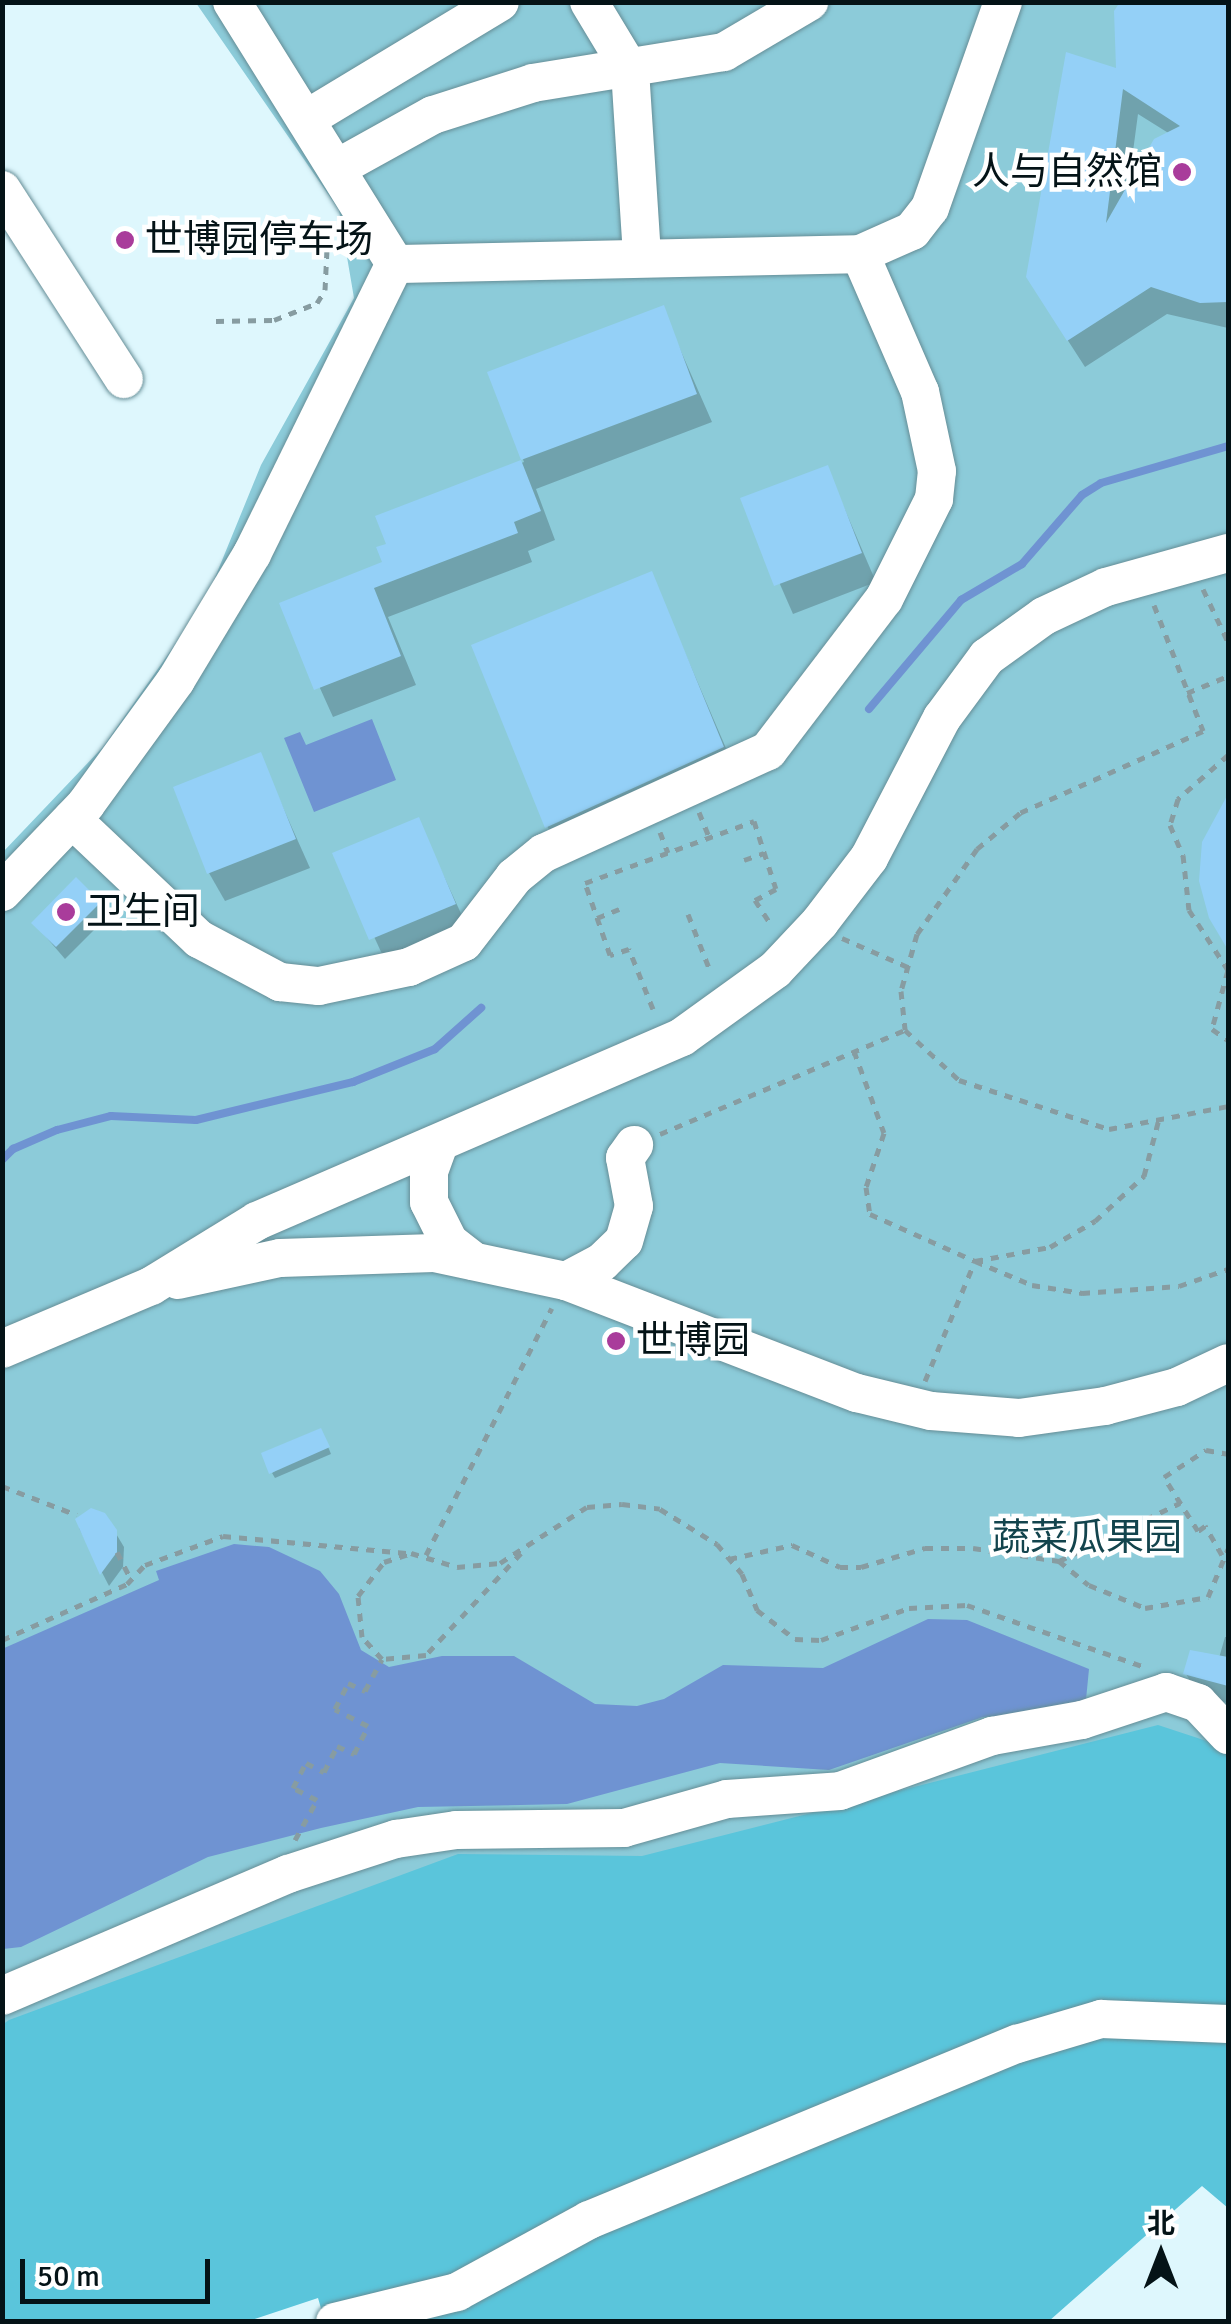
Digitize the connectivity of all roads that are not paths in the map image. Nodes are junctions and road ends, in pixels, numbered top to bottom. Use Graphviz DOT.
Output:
graph roads {
  1 [pos="232,2"];
  2 [pos="500,2"];
  3 [pos="589,2"];
  4 [pos="809,2"];
  5 [pos="1003,2"];
  6 [pos="630,70"];
  7 [pos="308,118"];
  8 [pos="339,167"];
  9 [pos="2,190"];
  10 [pos="386,249"];
  11 [pos="860,254"];
  12 [pos="642,256"];
  13 [pos="124,379"];
  14 [pos="1228,553"];
  15 [pos="72,819"];
  16 [pos="2,892"];
  17 [pos="439,1144"];
  18 [pos="634,1145"];
  19 [pos="473,1261"];
  20 [pos="566,1281"];
  21 [pos="151,1286"];
  22 [pos="2,1349"];
  23 [pos="1228,1363"];
  24 [pos="1228,1735"];
  25 [pos="2,1996"];
  26 [pos="1228,2024"];
  27 [pos="335,2322"];
  1 -- 7 [label="street"];
  2 -- 7 [label="street"];
  3 -- 6 [label="street"];
  4 -- 6 [label="street"];
  5 -- 11 [label="street"];
  6 -- 8 [label="street"];
  6 -- 12 [label="street"];
  7 -- 8 [label="street"];
  8 -- 10 [label="street"];
  9 -- 13 [label="street"];
  10 -- 12 [label="street"];
  10 -- 15 [label="street"];
  11 -- 12 [label="street"];
  11 -- 15 [label="street"];
  14 -- 17 [label="street"];
  15 -- 16 [label="street"];
  17 -- 19 [label="street"];
  17 -- 21 [label="street"];
  18 -- 20 [label="street"];
  19 -- 20 [label="street"];
  19 -- 21 [label="street"];
  20 -- 23 [label="street"];
  21 -- 22 [label="street"];
  24 -- 25 [label="street"];
  26 -- 27 [label="street"];
}
